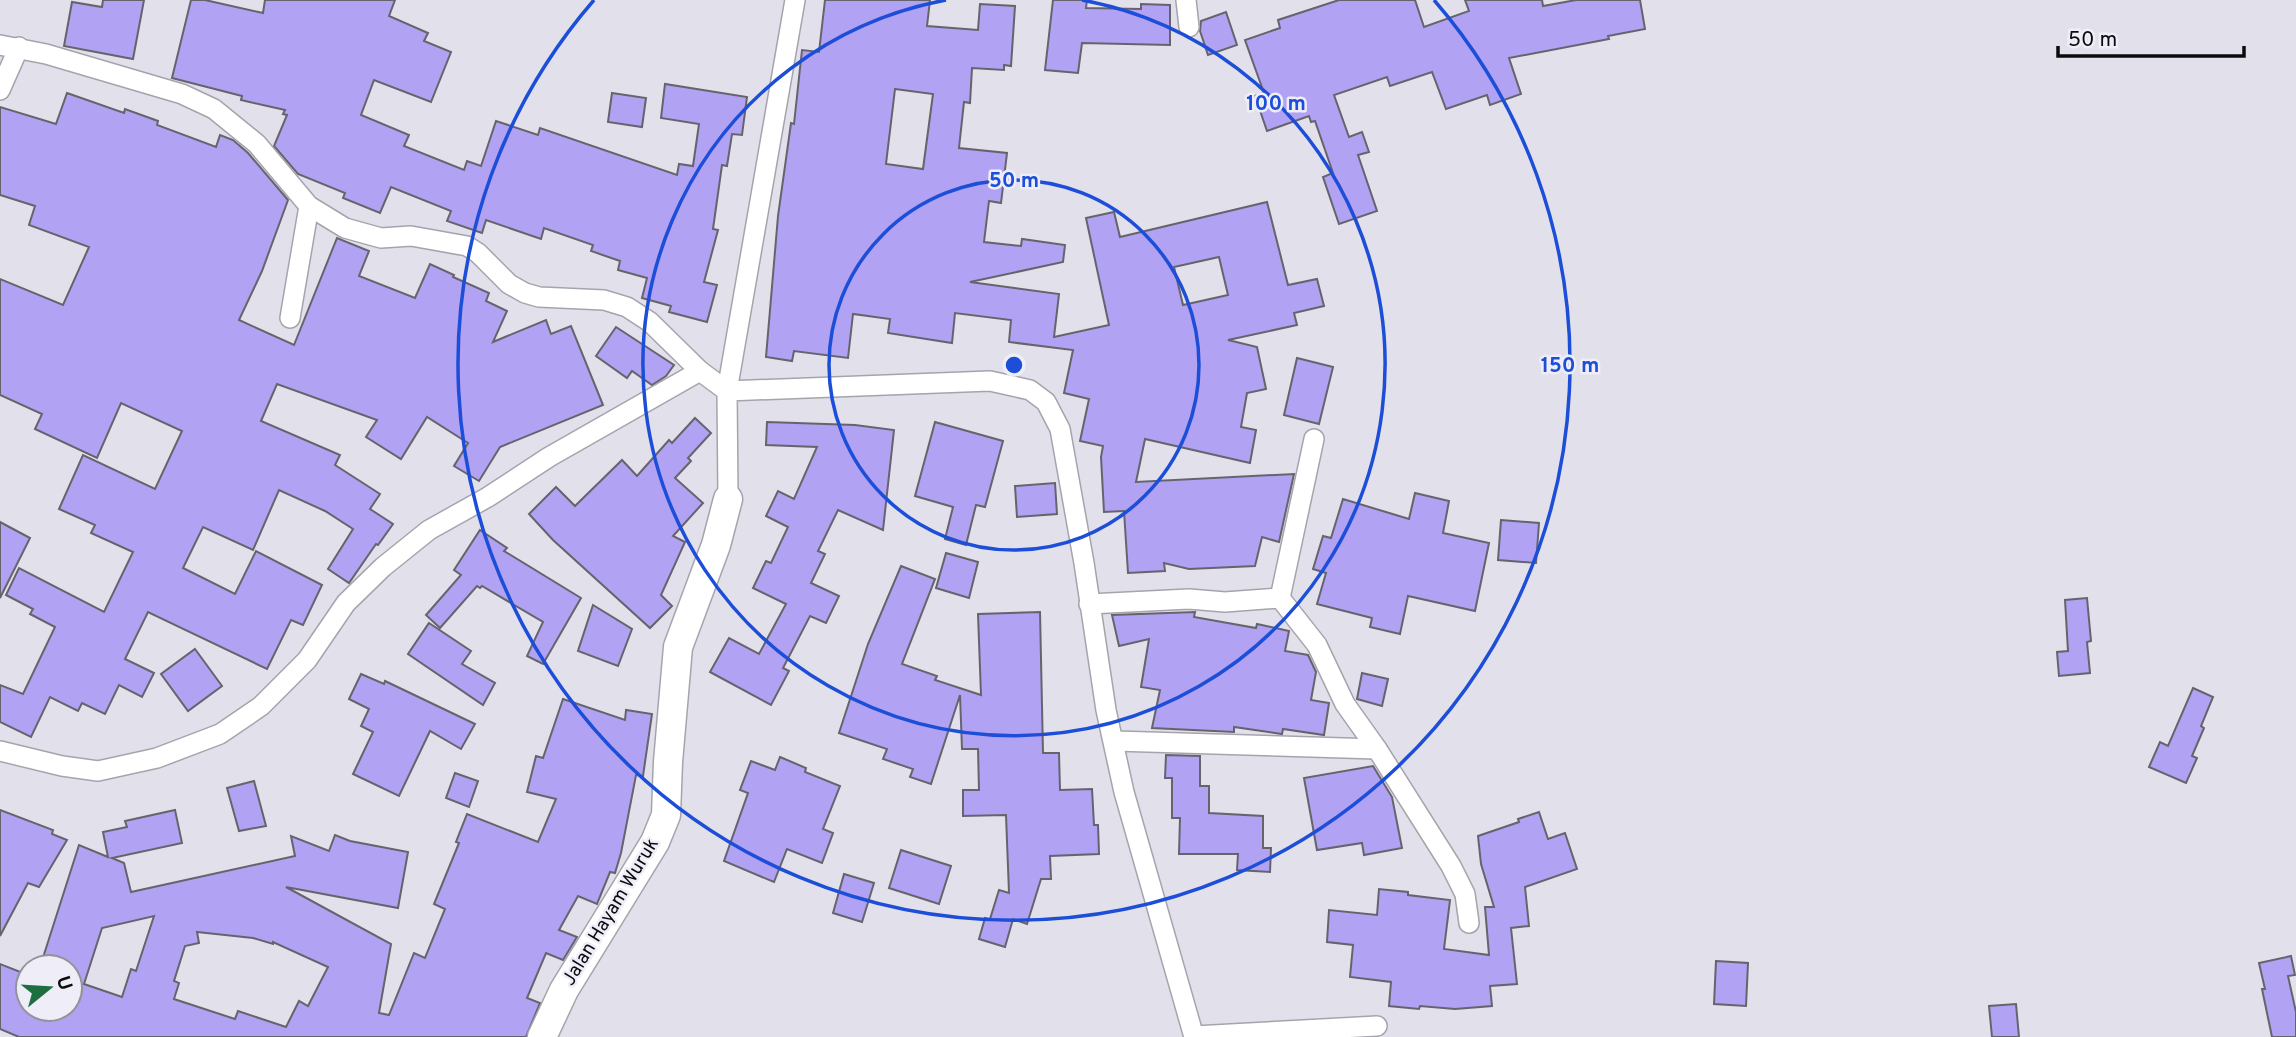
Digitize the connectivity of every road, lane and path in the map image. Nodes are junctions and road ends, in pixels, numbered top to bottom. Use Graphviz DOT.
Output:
graph roads {
  1 [pos="795,0"];
  2 [pos="1186,0"];
  3 [pos="1189,27"];
  4 [pos="10,46"];
  5 [pos="0,90"];
  6 [pos="309,206"];
  7 [pos="290,317"];
  8 [pos="700,372"];
  9 [pos="727,391"];
  10 [pos="1314,439"];
  11 [pos="728,499"];
  12 [pos="1280,598"];
  13 [pos="1089,604"];
  14 [pos="1115,741"];
  15 [pos="1377,750"];
  16 [pos="0,751"];
  17 [pos="1469,923"];
  18 [pos="1377,1026"];
  19 [pos="542,1037"];
  20 [pos="1194,1037"];
  1 -- 9 [label="street"];
  2 -- 3 [label="street"];
  4 -- 5 [label="street"];
  4 -- 6 [label="street"];
  6 -- 7 [label="street"];
  6 -- 8 [label="street"];
  8 -- 9 [label="street"];
  8 -- 16 [label="street"];
  9 -- 11 [label="street"];
  9 -- 13 [label="street"];
  10 -- 12 [label="street"];
  11 -- 19 [label="street, Jalan Hayam Wuruk"];
  12 -- 13 [label="street"];
  12 -- 15 [label="street"];
  13 -- 14 [label="street"];
  14 -- 15 [label="street"];
  14 -- 20 [label="street"];
  15 -- 17 [label="street"];
  18 -- 20 [label="street"];
}
